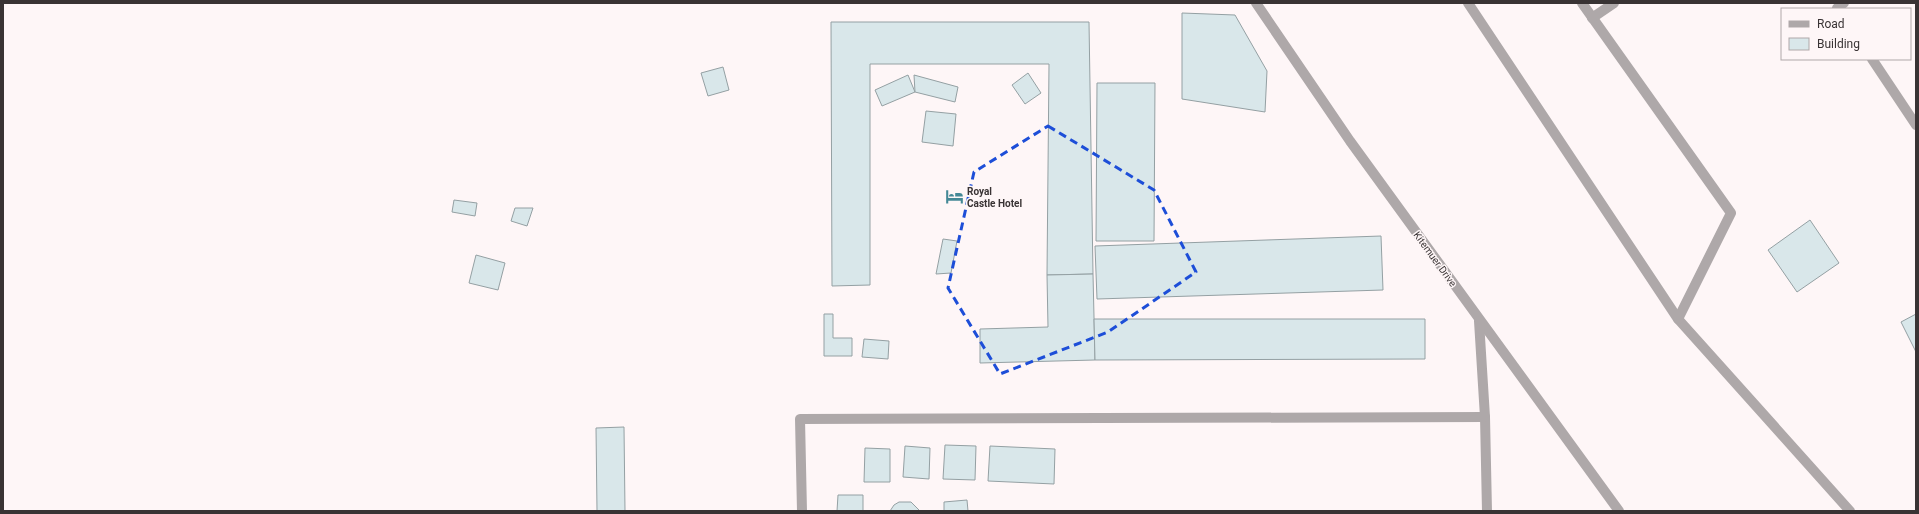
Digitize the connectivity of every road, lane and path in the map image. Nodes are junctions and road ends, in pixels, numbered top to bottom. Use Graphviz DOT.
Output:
graph roads {
  1 [pos="1256,3"];
  2 [pos="1468,3"];
  3 [pos="1582,3"];
  4 [pos="1614,3"];
  5 [pos="1592,18"];
  6 [pos="1873,60"];
  7 [pos="1916,125"];
  8 [pos="1678,319"];
  9 [pos="1479,321"];
  10 [pos="1485,417"];
  11 [pos="802,511"];
  12 [pos="1487,511"];
  13 [pos="1619,511"];
  14 [pos="1850,511"];
  1 -- 9 [label="street, Kitemuer Drive"];
  2 -- 8 [label="street"];
  3 -- 5 [label="street"];
  4 -- 5 [label="street"];
  5 -- 8 [label="street"];
  6 -- 7 [label="street"];
  8 -- 14 [label="street"];
  9 -- 10 [label="street"];
  9 -- 13 [label="street, Kitemuer Drive"];
  10 -- 11 [label="street"];
  10 -- 12 [label="street"];
}
